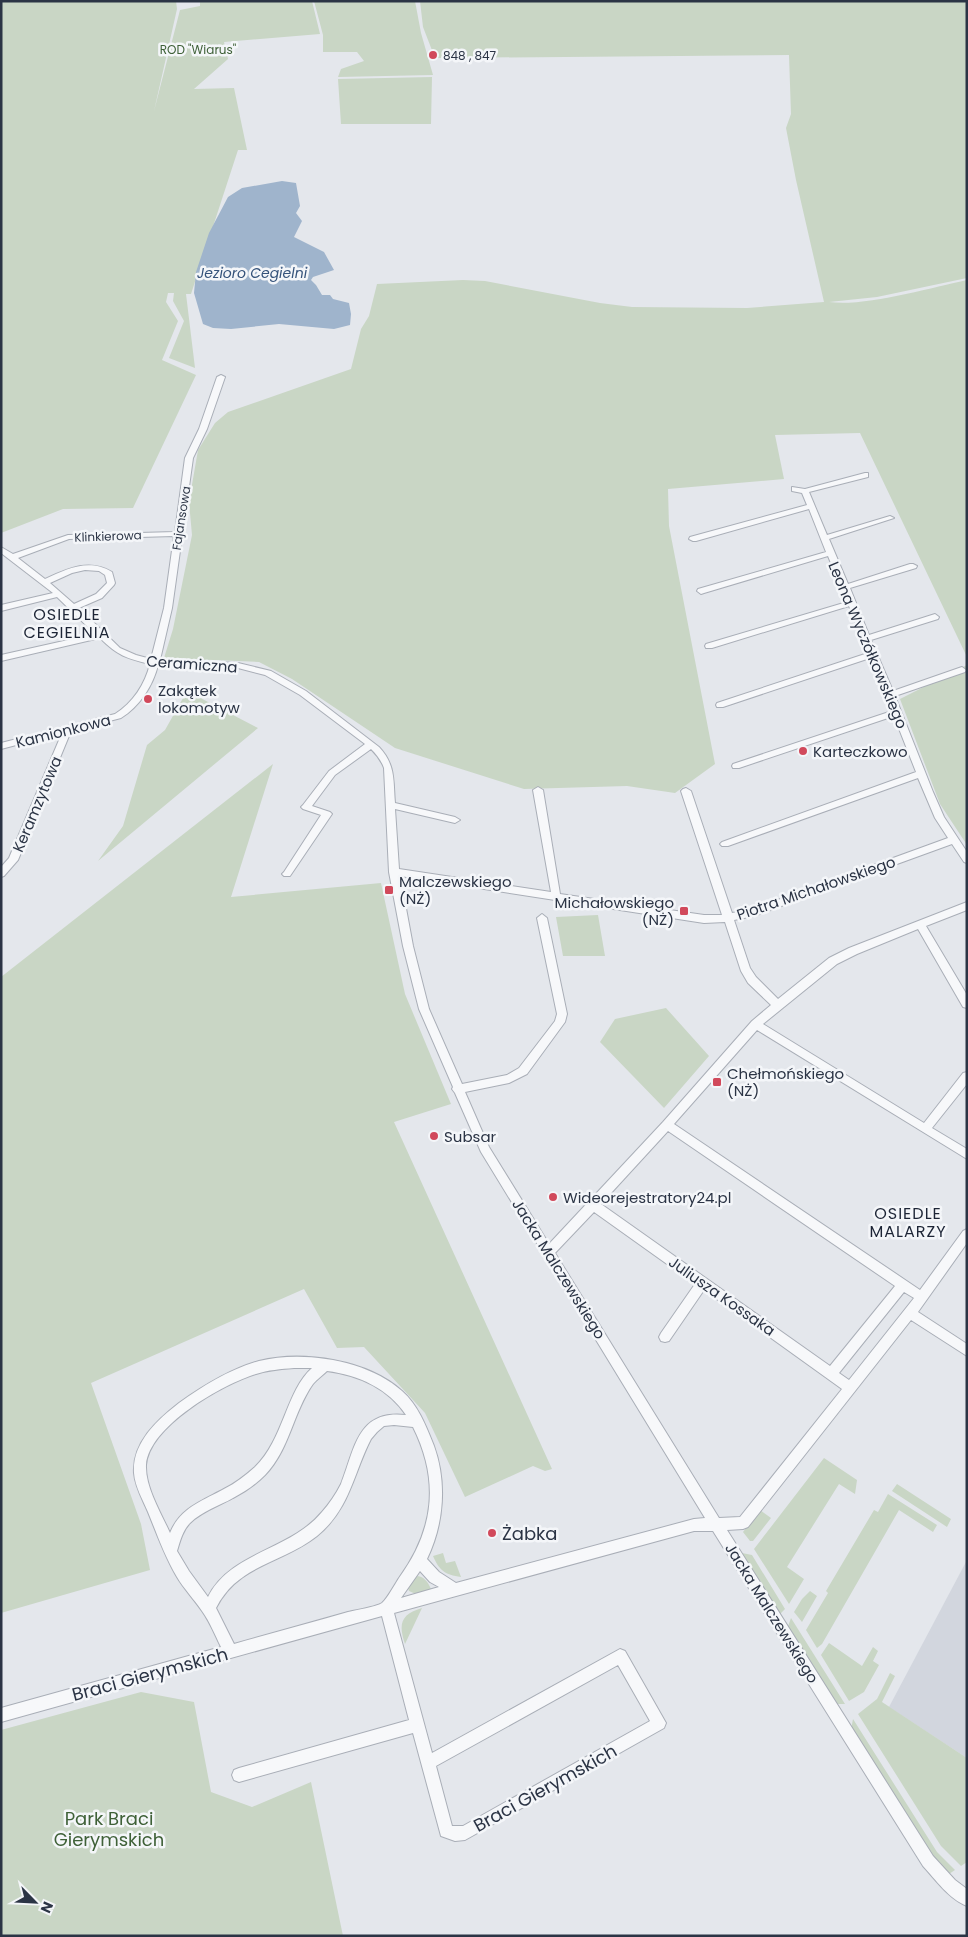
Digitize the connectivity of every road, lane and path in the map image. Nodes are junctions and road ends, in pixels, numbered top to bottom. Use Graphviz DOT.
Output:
graph roads {
  1 [pos="221,377"];
  2 [pos="865,475"];
  3 [pos="795,489"];
  4 [pos="805,491"];
  5 [pos="810,506"];
  6 [pos="890,518"];
  7 [pos="178,534"];
  8 [pos="824,538"];
  9 [pos="693,539"];
  10 [pos="1,549"];
  11 [pos="830,553"];
  12 [pos="13,557"];
  13 [pos="913,566"];
  14 [pos="46,582"];
  15 [pos="845,587"];
  16 [pos="701,591"];
  17 [pos="59,594"];
  18 [pos="851,603"];
  19 [pos="1,608"];
  20 [pos="73,608"];
  21 [pos="935,617"];
  22 [pos="102,635"];
  23 [pos="867,638"];
  24 [pos="709,646"];
  25 [pos="873,654"];
  26 [pos="1,658"];
  27 [pos="154,664"];
  28 [pos="962,670"];
  29 [pos="890,695"];
  30 [pos="720,705"];
  31 [pos="897,712"];
  32 [pos="67,731"];
  33 [pos="370,745"];
  34 [pos="1,746"];
  35 [pos="736,766"];
  36 [pos="921,774"];
  37 [pos="538,790"];
  38 [pos="686,790"];
  39 [pos="390,805"];
  40 [pos="455,820"];
  41 [pos="954,840"];
  42 [pos="725,844"];
  43 [pos="967,860"];
  44 [pos="394,872"];
  45 [pos="1,874"];
  46 [pos="287,874"];
  47 [pos="556,896"];
  48 [pos="967,906"];
  49 [pos="542,918"];
  50 [pos="727,918"];
  51 [pos="920,924"];
  52 [pos="967,1004"];
  53 [pos="778,1005"];
  54 [pos="756,1024"];
  55 [pos="967,1076"];
  56 [pos="457,1089"];
  57 [pos="667,1125"];
  58 [pos="925,1128"];
  59 [pos="967,1155"];
  60 [pos="593,1205"];
  61 [pos="967,1234"];
  62 [pos="549,1252"];
  63 [pos="702,1283"];
  64 [pos="903,1284"];
  65 [pos="922,1297"];
  66 [pos="910,1313"];
  67 [pos="665,1337"];
  68 [pos="967,1351"];
  69 [pos="326,1365"];
  70 [pos="831,1374"];
  71 [pos="851,1388"];
  72 [pos="418,1422"];
  73 [pos="716,1524"];
  74 [pos="171,1550"];
  75 [pos="419,1560"];
  76 [pos="455,1589"];
  77 [pos="386,1608"];
  78 [pos="208,1609"];
  79 [pos="231,1652"];
  80 [pos="1,1715"];
  81 [pos="417,1725"];
  82 [pos="427,1763"];
  83 [pos="239,1774"];
  84 [pos="967,1899"];
  1 -- 7 [label="street, Fajansowa"];
  2 -- 4 [label="street"];
  3 -- 4 [label="street"];
  4 -- 5 [label="street, Leona Wyczółkowskiego"];
  5 -- 8 [label="street, Leona Wyczółkowskiego"];
  5 -- 9 [label="street"];
  6 -- 8 [label="street"];
  7 -- 12 [label="street, Klinkierowa"];
  7 -- 27 [label="street, Fajansowa"];
  8 -- 11 [label="street, Leona Wyczółkowskiego"];
  10 -- 12 [label="street, Ceramiczna"];
  11 -- 15 [label="street, Leona Wyczółkowskiego"];
  11 -- 16 [label="street"];
  12 -- 14 [label="street, Ceramiczna"];
  13 -- 15 [label="street"];
  14 -- 17 [label="street, Ceramiczna"];
  14 -- 20 [label="street"];
  15 -- 18 [label="street, Leona Wyczółkowskiego"];
  17 -- 19 [label="street"];
  17 -- 20 [label="street, Ceramiczna"];
  18 -- 23 [label="street, Leona Wyczółkowskiego"];
  18 -- 24 [label="street"];
  20 -- 22 [label="street, Ceramiczna"];
  21 -- 23 [label="street"];
  22 -- 26 [label="street"];
  22 -- 27 [label="street, Ceramiczna"];
  23 -- 25 [label="street, Leona Wyczółkowskiego"];
  25 -- 29 [label="street, Leona Wyczółkowskiego"];
  25 -- 30 [label="street"];
  27 -- 32 [label="street, Kamionkowa"];
  27 -- 33 [label="street, Ceramiczna"];
  28 -- 29 [label="street"];
  29 -- 31 [label="street, Leona Wyczółkowskiego"];
  31 -- 35 [label="street"];
  31 -- 36 [label="street, Leona Wyczółkowskiego"];
  32 -- 34 [label="street, Kamionkowa"];
  32 -- 45 [label="street, Keramzytowa"];
  33 -- 39 [label="street, Jacka Malczewskiego"];
  33 -- 46 [label="street"];
  36 -- 41 [label="street, Leona Wyczółkowskiego"];
  36 -- 42 [label="street"];
  37 -- 47 [label="street"];
  38 -- 50 [label="street"];
  39 -- 40 [label="street"];
  39 -- 44 [label="street, Jacka Malczewskiego"];
  41 -- 43 [label="street, Leona Wyczółkowskiego"];
  41 -- 50 [label="street, Piotra Michałowskiego"];
  44 -- 47 [label="street, Piotra Michałowskiego"];
  44 -- 56 [label="street, Jacka Malczewskiego"];
  47 -- 50 [label="street, Piotra Michałowskiego"];
  48 -- 51 [label="street"];
  49 -- 56 [label="street"];
  50 -- 53 [label="street"];
  51 -- 52 [label="street"];
  51 -- 53 [label="street"];
  53 -- 54 [label="street"];
  54 -- 57 [label="street"];
  54 -- 58 [label="street"];
  55 -- 58 [label="street"];
  56 -- 62 [label="street, Jacka Malczewskiego"];
  57 -- 60 [label="street"];
  57 -- 64 [label="street"];
  58 -- 59 [label="street"];
  60 -- 62 [label="street"];
  60 -- 63 [label="street, Juliusza Kossaka"];
  61 -- 65 [label="street"];
  62 -- 73 [label="street, Jacka Malczewskiego"];
  63 -- 67 [label="street"];
  63 -- 70 [label="street, Juliusza Kossaka"];
  64 -- 65 [label="street"];
  64 -- 70 [label="street"];
  65 -- 66 [label="street"];
  66 -- 68 [label="street"];
  66 -- 71 [label="street"];
  69 -- 72 [label="street"];
  69 -- 74 [label="street"];
  69 -- 74 [label="street"];
  70 -- 71 [label="street, Juliusza Kossaka"];
  71 -- 73 [label="street"];
  72 -- 75 [label="street"];
  72 -- 78 [label="street"];
  73 -- 76 [label="street, Braci Gierymskich"];
  73 -- 84 [label="street, Jacka Malczewskiego"];
  74 -- 78 [label="street"];
  75 -- 76 [label="street"];
  75 -- 77 [label="street"];
  76 -- 77 [label="street, Braci Gierymskich"];
  77 -- 79 [label="street, Braci Gierymskich"];
  77 -- 81 [label="street, Braci Gierymskich"];
  78 -- 79 [label="street"];
  79 -- 80 [label="street, Braci Gierymskich"];
  81 -- 82 [label="street, Braci Gierymskich"];
  81 -- 83 [label="street"];
  82 -- 82 [label="street, Braci Gierymskich"];
}
